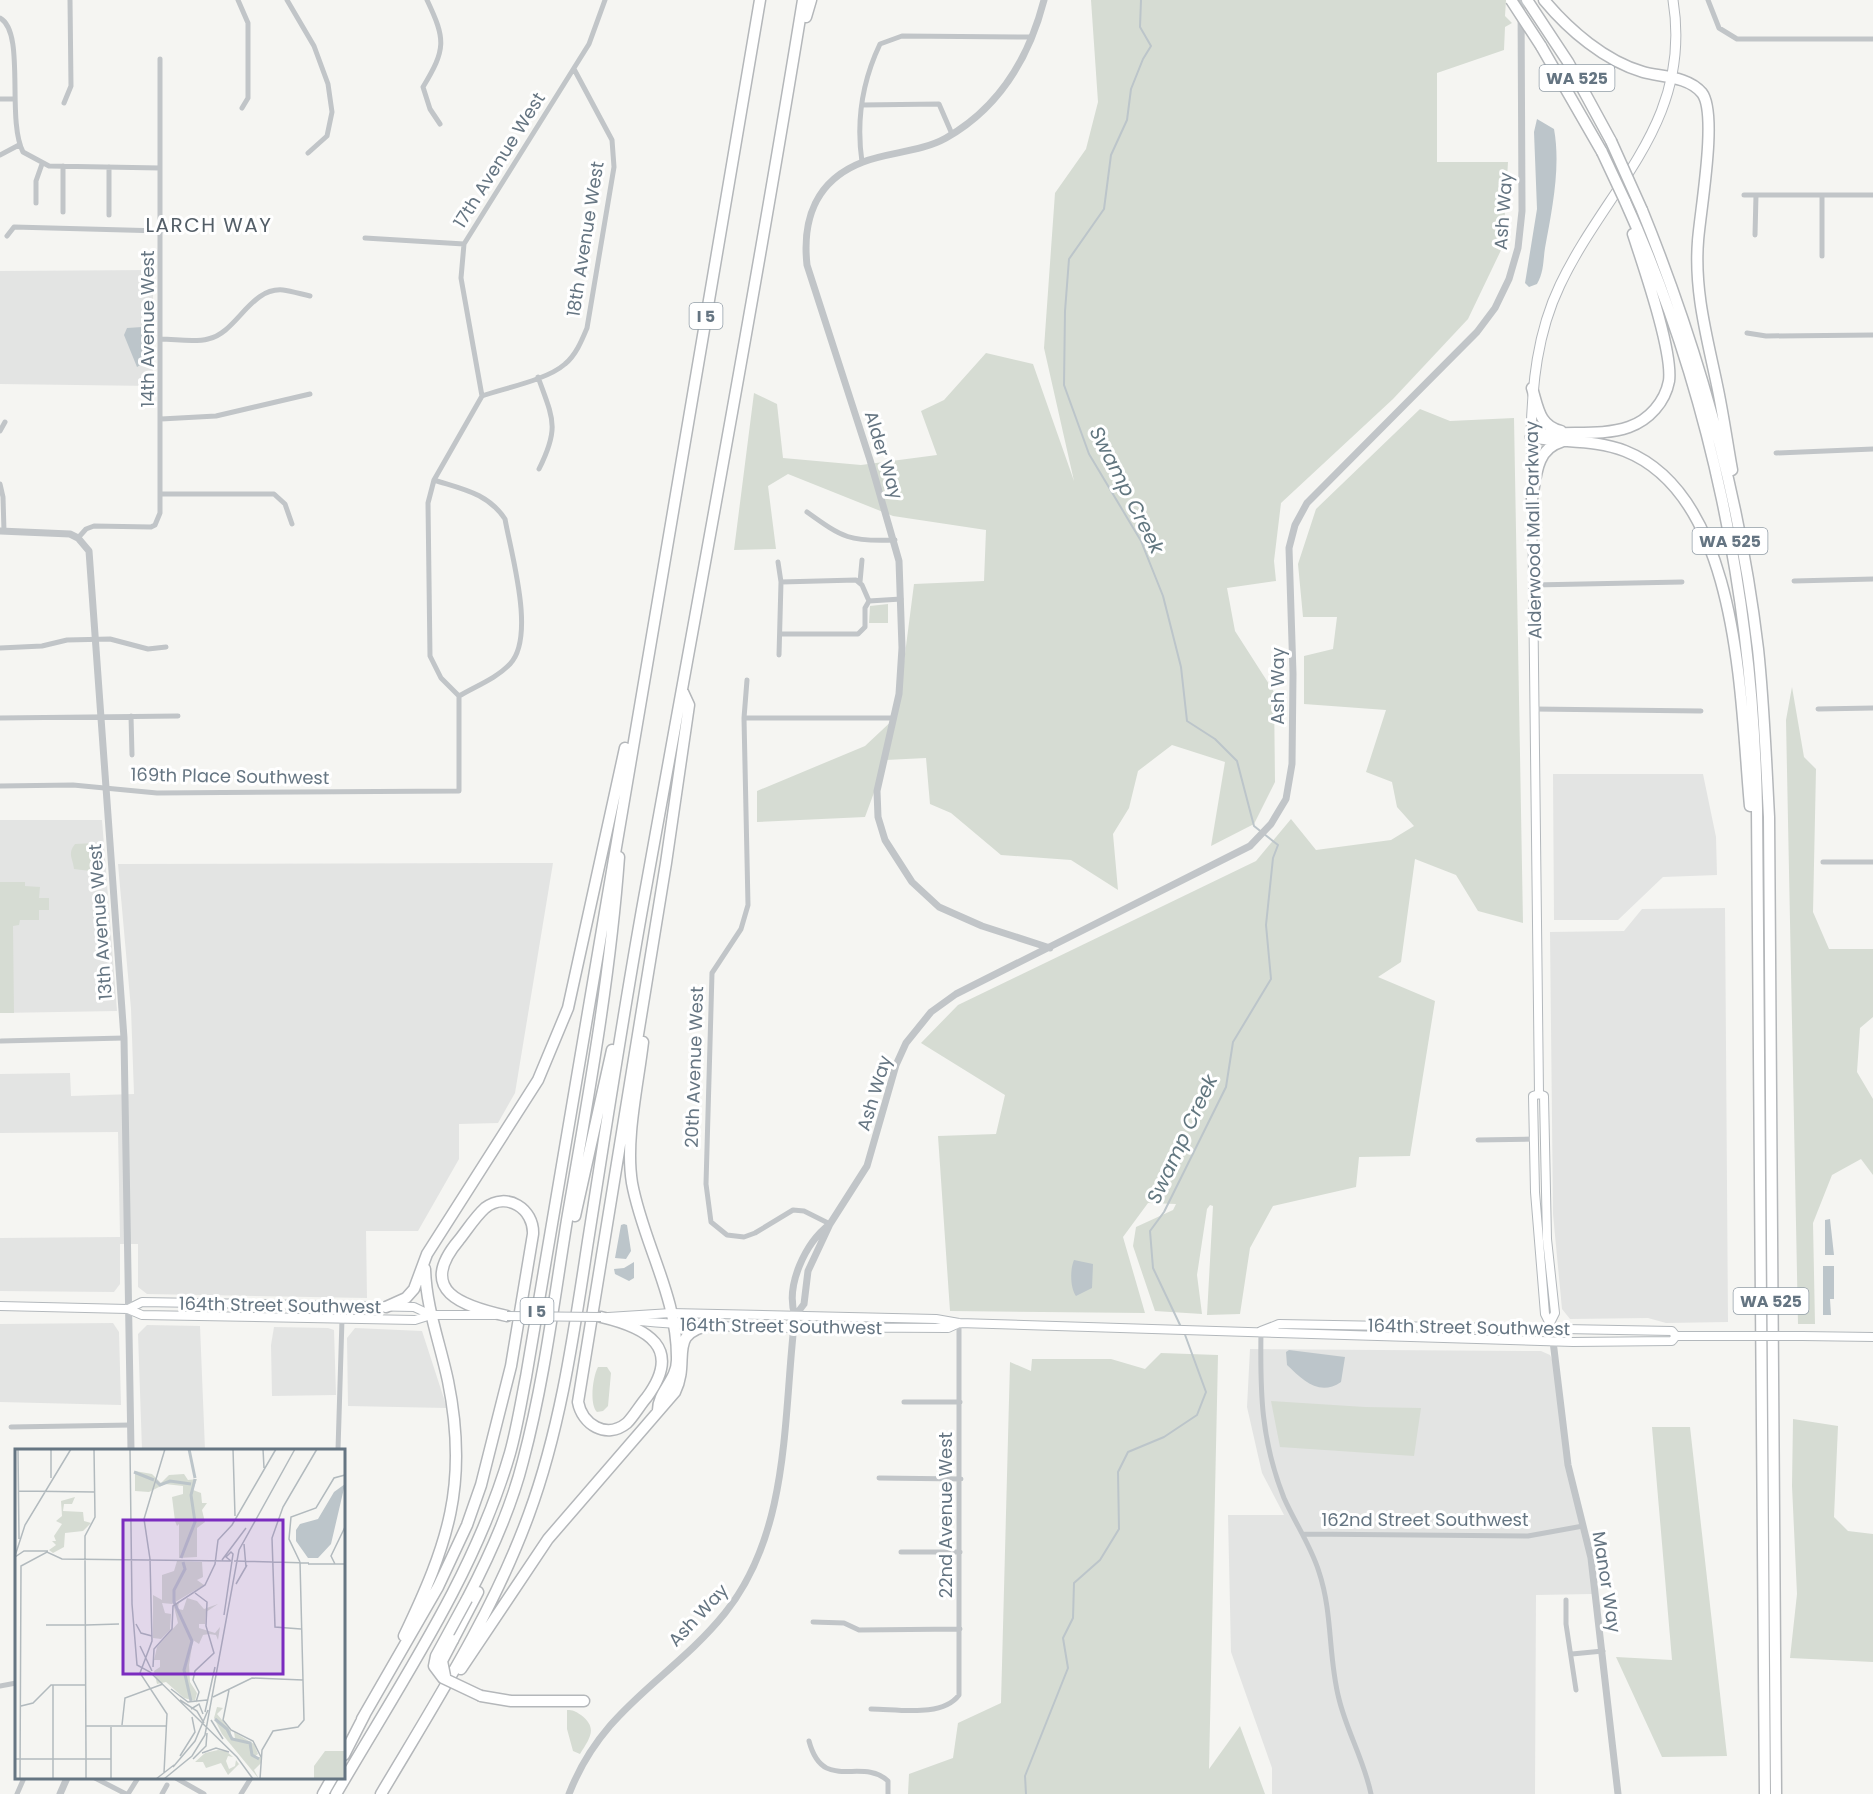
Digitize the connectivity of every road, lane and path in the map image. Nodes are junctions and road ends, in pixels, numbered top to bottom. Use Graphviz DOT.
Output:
graph roads {
  1 [pos="70,0"];
  2 [pos="238,0"];
  3 [pos="286,0"];
  4 [pos="427,0"];
  5 [pos="605,0"];
  6 [pos="760,0"];
  7 [pos="803,0"];
  8 [pos="811,0"];
  9 [pos="1044,0"];
  10 [pos="1511,0"];
  11 [pos="1521,0"];
  12 [pos="1527,0"];
  13 [pos="1673,0"];
  14 [pos="1708,0"];
  15 [pos="1546,2"];
  16 [pos="0,18"];
  17 [pos="1032,37"];
  18 [pos="1873,39"];
  19 [pos="160,59"];
  20 [pos="574,69"];
  21 [pos="1671,78"];
  22 [pos="788,90"];
  23 [pos="0,99"];
  24 [pos="14,99"];
  25 [pos="64,103"];
  26 [pos="862,105"];
  27 [pos="242,108"];
  28 [pos="440,124"];
  29 [pos="951,134"];
  30 [pos="19,145"];
  31 [pos="308,153"];
  32 [pos="0,155"];
  33 [pos="862,162"];
  34 [pos="42,164"];
  35 [pos="63,166"];
  36 [pos="109,167"];
  37 [pos="160,168"];
  38 [pos="1744,195"];
  39 [pos="1756,195"];
  40 [pos="1873,195"];
  41 [pos="1821,197"];
  42 [pos="36,203"];
  43 [pos="63,212"];
  44 [pos="109,215"];
  45 [pos="1635,230"];
  46 [pos="162,231"];
  47 [pos="1755,235"];
  48 [pos="7,236"];
  49 [pos="365,238"];
  50 [pos="464,244"];
  51 [pos="1822,256"];
  52 [pos="310,296"];
  53 [pos="1746,333"];
  54 [pos="1873,335"];
  55 [pos="161,339"];
  56 [pos="538,377"];
  57 [pos="1532,388"];
  58 [pos="310,394"];
  59 [pos="482,396"];
  60 [pos="161,419"];
  61 [pos="5,423"];
  62 [pos="0,430"];
  63 [pos="1531,436"];
  64 [pos="1563,437"];
  65 [pos="1873,449"];
  66 [pos="1776,453"];
  67 [pos="539,469"];
  68 [pos="434,480"];
  69 [pos="0,484"];
  70 [pos="160,494"];
  71 [pos="1532,498"];
  72 [pos="807,512"];
  73 [pos="292,524"];
  74 [pos="2,531"];
  75 [pos="78,538"];
  76 [pos="895,540"];
  77 [pos="862,560"];
  78 [pos="778,562"];
  79 [pos="1873,579"];
  80 [pos="1747,580"];
  81 [pos="1794,581"];
  82 [pos="781,582"];
  83 [pos="860,582"];
  84 [pos="1682,582"];
  85 [pos="1533,585"];
  86 [pos="901,599"];
  87 [pos="869,601"];
  88 [pos="653,631"];
  89 [pos="781,634"];
  90 [pos="93,639"];
  91 [pos="166,647"];
  92 [pos="0,648"];
  93 [pos="779,655"];
  94 [pos="747,680"];
  95 [pos="683,692"];
  96 [pos="459,696"];
  97 [pos="1873,708"];
  98 [pos="1534,709"];
  99 [pos="1818,709"];
  100 [pos="1701,711"];
  101 [pos="99,716"];
  102 [pos="131,716"];
  103 [pos="178,716"];
  104 [pos="0,718"];
  105 [pos="744,718"];
  106 [pos="893,718"];
  107 [pos="132,755"];
  108 [pos="0,786"];
  109 [pos="105,786"];
  110 [pos="624,790"];
  111 [pos="1823,862"];
  112 [pos="1873,862"];
  113 [pos="1756,866"];
  114 [pos="658,913"];
  115 [pos="1050,948"];
  116 [pos="632,963"];
  117 [pos="124,1038"];
  118 [pos="1,1041"];
  119 [pos="1539,1094"];
  120 [pos="1534,1139"];
  121 [pos="1478,1140"];
  122 [pos="830,1224"];
  123 [pos="427,1254"];
  124 [pos="0,1306"];
  125 [pos="386,1307"];
  126 [pos="128,1309"];
  127 [pos="431,1315"];
  128 [pos="507,1316"];
  129 [pos="795,1316"];
  130 [pos="602,1317"];
  131 [pos="342,1318"];
  132 [pos="672,1319"];
  133 [pos="959,1323"];
  134 [pos="711,1325"];
  135 [pos="1551,1325"];
  136 [pos="794,1327"];
  137 [pos="1261,1331"];
  138 [pos="1676,1336"];
  139 [pos="1873,1337"];
  140 [pos="1553,1341"];
  141 [pos="904,1402"];
  142 [pos="960,1402"];
  143 [pos="658,1410"];
  144 [pos="130,1425"];
  145 [pos="11,1427"];
  146 [pos="131,1449"];
  147 [pos="338,1449"];
  148 [pos="879,1478"];
  149 [pos="961,1479"];
  150 [pos="1583,1526"];
  151 [pos="1303,1534"];
  152 [pos="901,1552"];
  153 [pos="960,1552"];
  154 [pos="1566,1600"];
  155 [pos="813,1622"];
  156 [pos="960,1629"];
  157 [pos="1603,1651"];
  158 [pos="1572,1654"];
  159 [pos="449,1681"];
  160 [pos="15,1683"];
  161 [pos="0,1686"];
  162 [pos="1576,1690"];
  163 [pos="584,1701"];
  164 [pos="871,1709"];
  165 [pos="362,1719"];
  166 [pos="424,1721"];
  167 [pos="809,1741"];
  168 [pos="345,1753"];
  169 [pos="24,1779"];
  170 [pos="67,1779"];
  171 [pos="97,1779"];
  172 [pos="137,1779"];
  173 [pos="178,1779"];
  174 [pos="250,1779"];
  175 [pos="331,1779"];
  176 [pos="345,1779"];
  177 [pos="345,1779"];
  178 [pos="167,1785"];
  179 [pos="17,1794"];
  180 [pos="60,1794"];
  181 [pos="127,1794"];
  182 [pos="162,1794"];
  183 [pos="204,1794"];
  184 [pos="242,1794"];
  185 [pos="323,1794"];
  186 [pos="336,1794"];
  187 [pos="381,1794"];
  188 [pos="569,1794"];
  189 [pos="888,1794"];
  190 [pos="1371,1794"];
  191 [pos="1618,1794"];
  192 [pos="1765,1794"];
  193 [pos="1776,1794"];
  1 -- 25 [label="street"];
  2 -- 27 [label="street"];
  3 -- 31 [label="street"];
  4 -- 28 [label="street"];
  5 -- 20 [label="street, 17th Avenue West"];
  6 -- 88 [label="highway, I 5"];
  7 -- 22 [label="highway, I 5"];
  8 -- 22 [label="highway"];
  9 -- 17 [label="street, Alder Way"];
  10 -- 45 [label="highway, WA 525, bridge"];
  11 -- 115 [label="street, Ash Way"];
  12 -- 80 [label="highway, WA 525, bridge"];
  13 -- 21 [label="main road, Alderwood Mall Parkway"];
  14 -- 18 [label="street"];
  15 -- 21 [label="highway"];
  16 -- 24 [label="street"];
  17 -- 26 [label="street"];
  17 -- 29 [label="street, Alder Way"];
  19 -- 37 [label="street, 14th Avenue West"];
  20 -- 50 [label="street, 17th Avenue West"];
  20 -- 56 [label="street, 18th Avenue West"];
  21 -- 57 [label="main road, Alderwood Mall Parkway"];
  21 -- 80 [label="highway"];
  22 -- 95 [label="highway, I 5"];
  23 -- 24 [label="street"];
  24 -- 30 [label="street"];
  26 -- 29 [label="street"];
  26 -- 33 [label="street"];
  29 -- 33 [label="street, Alder Way"];
  30 -- 32 [label="street"];
  30 -- 34 [label="street"];
  33 -- 76 [label="street, Alder Way"];
  34 -- 35 [label="street"];
  34 -- 42 [label="street"];
  35 -- 36 [label="street"];
  35 -- 43 [label="street"];
  36 -- 37 [label="street"];
  36 -- 44 [label="street"];
  37 -- 46 [label="street, 14th Avenue West"];
  38 -- 39 [label="street"];
  39 -- 41 [label="street"];
  39 -- 47 [label="street"];
  40 -- 41 [label="street"];
  41 -- 51 [label="street"];
  45 -- 64 [label="highway"];
  45 -- 113 [label="highway, WA 525"];
  46 -- 48 [label="street"];
  46 -- 55 [label="street, 14th Avenue West"];
  49 -- 50 [label="street"];
  50 -- 59 [label="street, 17th Avenue West"];
  52 -- 55 [label="street"];
  53 -- 54 [label="street"];
  55 -- 60 [label="street, 14th Avenue West"];
  56 -- 59 [label="street, 18th Avenue West"];
  56 -- 67 [label="street"];
  57 -- 63 [label="main road, Alderwood Mall Parkway"];
  57 -- 64 [label="highway"];
  58 -- 60 [label="street"];
  59 -- 68 [label="street"];
  60 -- 70 [label="street, 14th Avenue West"];
  61 -- 62 [label="street"];
  63 -- 64 [label="highway"];
  63 -- 71 [label="main road, Alderwood Mall Parkway"];
  64 -- 71 [label="highway"];
  64 -- 113 [label="highway"];
  65 -- 66 [label="street"];
  68 -- 96 [label="street"];
  68 -- 96 [label="street"];
  69 -- 74 [label="street"];
  70 -- 73 [label="street"];
  70 -- 75 [label="street, 14th Avenue West"];
  71 -- 85 [label="main road, Alderwood Mall Parkway"];
  72 -- 76 [label="street"];
  74 -- 75 [label="street"];
  75 -- 90 [label="street, 13th Avenue West"];
  76 -- 86 [label="street, Alder Way"];
  77 -- 83 [label="street"];
  78 -- 82 [label="street"];
  79 -- 81 [label="street"];
  80 -- 193 [label="highway, WA 525"];
  82 -- 83 [label="street"];
  82 -- 89 [label="street"];
  83 -- 87 [label="street"];
  84 -- 85 [label="street"];
  85 -- 98 [label="main road, Alderwood Mall Parkway"];
  86 -- 87 [label="street"];
  86 -- 106 [label="street, Alder Way"];
  87 -- 89 [label="street"];
  88 -- 110 [label="highway, I 5"];
  88 -- 123 [label="highway"];
  89 -- 93 [label="street"];
  90 -- 91 [label="street"];
  90 -- 92 [label="street"];
  90 -- 101 [label="street, 13th Avenue West"];
  94 -- 105 [label="street, 20th Avenue West"];
  95 -- 114 [label="highway"];
  95 -- 116 [label="highway, I 5"];
  96 -- 109 [label="street, 169th Place Southwest"];
  97 -- 99 [label="street"];
  98 -- 100 [label="street"];
  98 -- 119 [label="main road, Alderwood Mall Parkway"];
  101 -- 102 [label="street"];
  101 -- 104 [label="street"];
  101 -- 109 [label="street, 13th Avenue West"];
  102 -- 103 [label="street"];
  102 -- 107 [label="street"];
  105 -- 106 [label="street"];
  105 -- 122 [label="street, 20th Avenue West"];
  106 -- 115 [label="street, Alder Way"];
  108 -- 109 [label="street, 169th Place Southwest"];
  109 -- 117 [label="street, 13th Avenue West"];
  110 -- 159 [label="highway, bridge"];
  110 -- 176 [label="highway, I 5"];
  111 -- 112 [label="street"];
  113 -- 192 [label="highway, WA 525"];
  114 -- 130 [label="highway"];
  114 -- 132 [label="highway"];
  115 -- 122 [label="street, Ash Way"];
  116 -- 159 [label="highway, bridge"];
  116 -- 166 [label="highway, I 5"];
  117 -- 118 [label="street"];
  117 -- 126 [label="street, 13th Avenue West"];
  119 -- 120 [label="main road, Alderwood Mall Parkway"];
  119 -- 135 [label="main road, Alderwood Mall Parkway"];
  120 -- 121 [label="street"];
  120 -- 135 [label="main road, Alderwood Mall Parkway"];
  122 -- 129 [label="street, Ash Way"];
  122 -- 129 [label="street, Ash Way"];
  123 -- 125 [label="highway"];
  123 -- 127 [label="highway"];
  124 -- 126 [label="main road, 164th Street Southwest"];
  125 -- 126 [label="main road, 164th Street Southwest"];
  125 -- 127 [label="main road, 164th Street Southwest"];
  126 -- 131 [label="main road, 164th Street Southwest"];
  126 -- 144 [label="street, 13th Avenue West"];
  127 -- 128 [label="main road, 164th Street Southwest"];
  127 -- 131 [label="main road, 164th Street Southwest"];
  127 -- 165 [label="highway"];
  128 -- 130 [label="main road, 164th Street Southwest, bridge"];
  128 -- 165 [label="highway"];
  129 -- 132 [label="main road, 164th Street Southwest"];
  129 -- 133 [label="main road, 164th Street Southwest"];
  129 -- 136 [label="street, Ash Way"];
  130 -- 132 [label="main road, 164th Street Southwest"];
  131 -- 147 [label="street"];
  132 -- 134 [label="main road, 164th Street Southwest"];
  132 -- 143 [label="highway"];
  133 -- 136 [label="main road, 164th Street Southwest"];
  133 -- 137 [label="main road, 164th Street Southwest"];
  133 -- 142 [label="street, 22nd Avenue West"];
  134 -- 136 [label="main road, 164th Street Southwest"];
  134 -- 143 [label="highway"];
  135 -- 137 [label="main road, 164th Street Southwest"];
  135 -- 138 [label="main road, 164th Street Southwest"];
  135 -- 140 [label="main road, Alderwood Mall Parkway"];
  136 -- 188 [label="street, Ash Way"];
  137 -- 140 [label="main road, 164th Street Southwest"];
  137 -- 151 [label="street"];
  138 -- 139 [label="main road, 164th Street Southwest, bridge"];
  138 -- 140 [label="main road, 164th Street Southwest"];
  140 -- 150 [label="street, Manor Way"];
  141 -- 142 [label="street"];
  142 -- 149 [label="street, 22nd Avenue West"];
  143 -- 166 [label="highway"];
  144 -- 145 [label="street"];
  144 -- 146 [label="street, 13th Avenue West"];
  148 -- 149 [label="street"];
  149 -- 153 [label="street, 22nd Avenue West"];
  150 -- 151 [label="street, 162nd Street Southwest"];
  150 -- 157 [label="street, Manor Way"];
  151 -- 190 [label="street"];
  152 -- 153 [label="street"];
  153 -- 156 [label="street, 22nd Avenue West"];
  154 -- 158 [label="street"];
  155 -- 156 [label="street"];
  156 -- 164 [label="street, 22nd Avenue West"];
  157 -- 158 [label="street"];
  157 -- 191 [label="street, Manor Way"];
  158 -- 162 [label="street"];
  159 -- 163 [label="highway, bridge"];
  160 -- 161 [label="street"];
  165 -- 168 [label="highway"];
  166 -- 187 [label="highway, I 5"];
  167 -- 189 [label="street"];
  169 -- 179 [label="street"];
  170 -- 180 [label="street"];
  171 -- 181 [label="street"];
  172 -- 181 [label="street"];
  173 -- 183 [label="street"];
  174 -- 184 [label="street"];
  175 -- 185 [label="highway"];
  177 -- 186 [label="highway, I 5"];
  178 -- 182 [label="street"];
}
